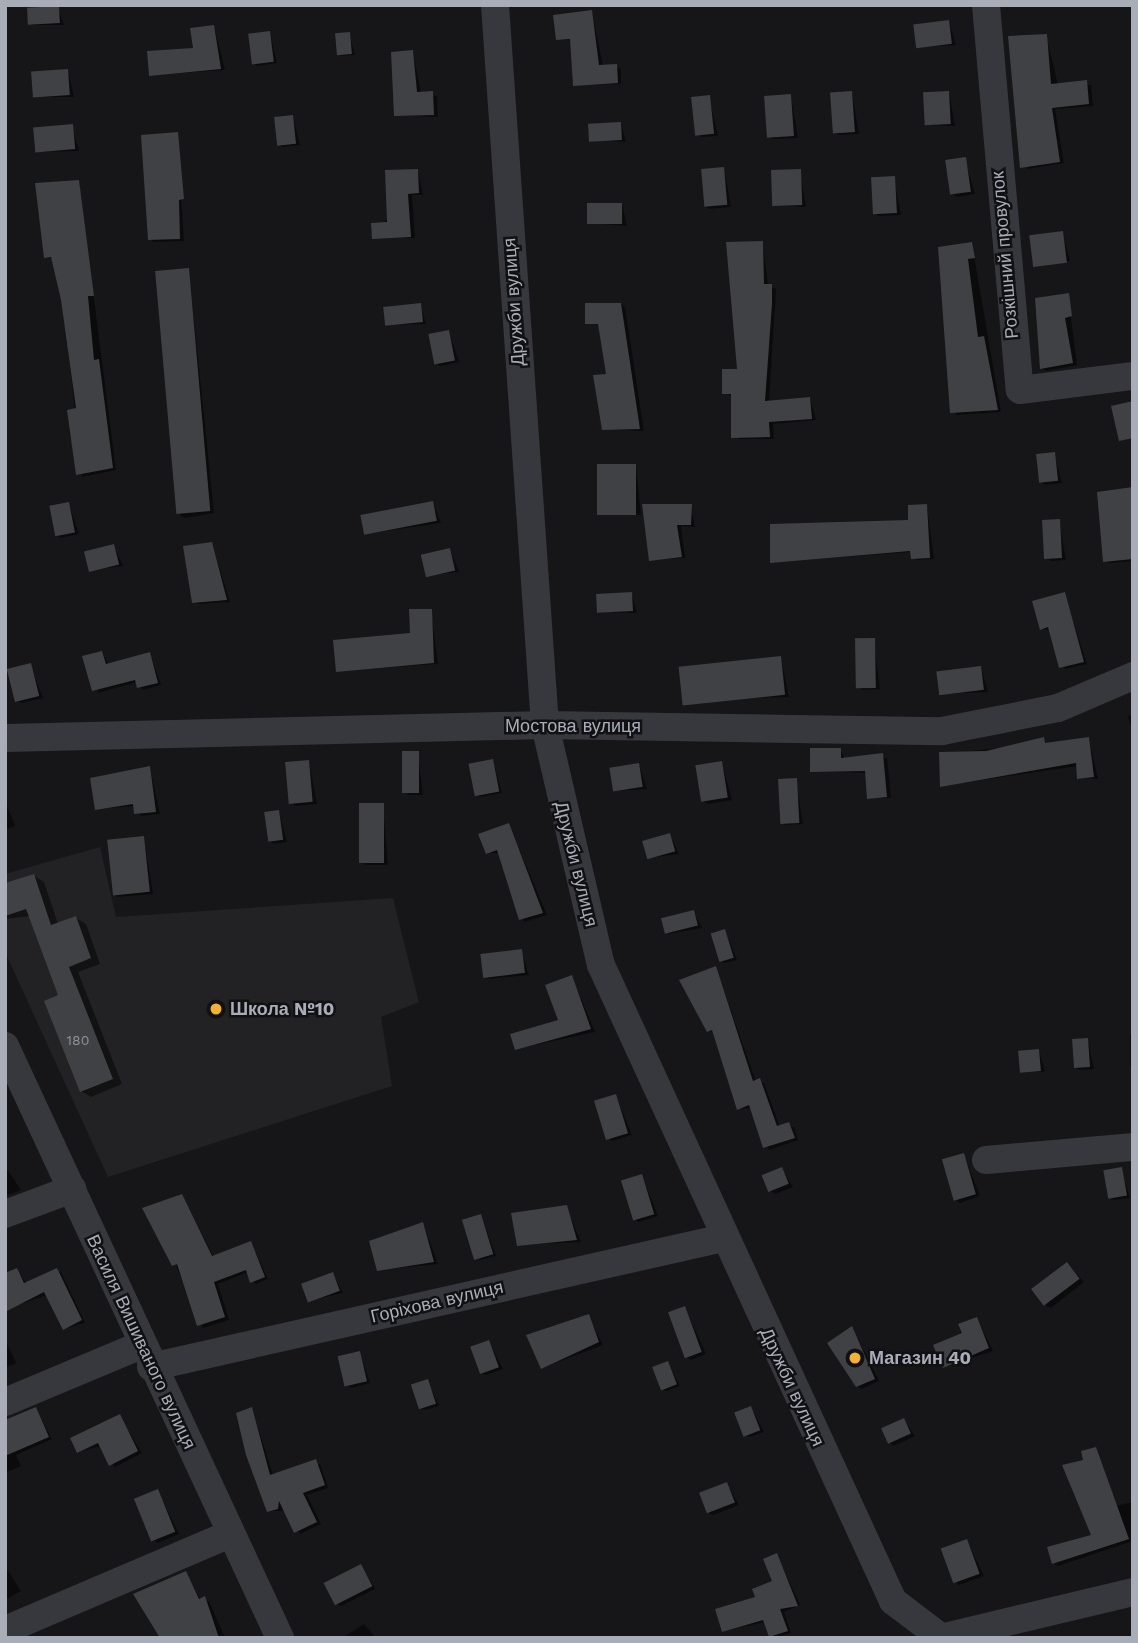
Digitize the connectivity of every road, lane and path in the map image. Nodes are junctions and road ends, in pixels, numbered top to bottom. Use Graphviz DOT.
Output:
graph roads {
  1 [pos="495,5"];
  2 [pos="986,5"];
  3 [pos="1133,376"];
  4 [pos="1133,676"];
  5 [pos="545,726"];
  6 [pos="5,738"];
  7 [pos="5,1046"];
  8 [pos="1133,1147"];
  9 [pos="986,1160"];
  10 [pos="72,1189"];
  11 [pos="5,1214"];
  12 [pos="723,1238"];
  13 [pos="146,1356"];
  14 [pos="5,1402"];
  15 [pos="230,1534"];
  16 [pos="1133,1592"];
  17 [pos="5,1630"];
  18 [pos="280,1638"];
  19 [pos="941,1638"];
  1 -- 5 [label="street, Дружби вулиця"];
  2 -- 3 [label="street, Розкішний провулок"];
  4 -- 5 [label="street, Мостова вулиця"];
  5 -- 6 [label="street, Мостова вулиця"];
  5 -- 12 [label="street, Дружби вулиця"];
  7 -- 10 [label="street, Василя Вишиваного вулиця"];
  8 -- 9 [label="street"];
  10 -- 11 [label="street"];
  10 -- 13 [label="street, Василя Вишиваного вулиця"];
  12 -- 13 [label="street, Горіхова вулиця"];
  12 -- 19 [label="street, Дружби вулиця"];
  13 -- 14 [label="street, Горіхова вулиця"];
  13 -- 15 [label="street, Василя Вишиваного вулиця"];
  15 -- 17 [label="street"];
  15 -- 18 [label="street, Василя Вишиваного вулиця"];
  16 -- 19 [label="street"];
}
